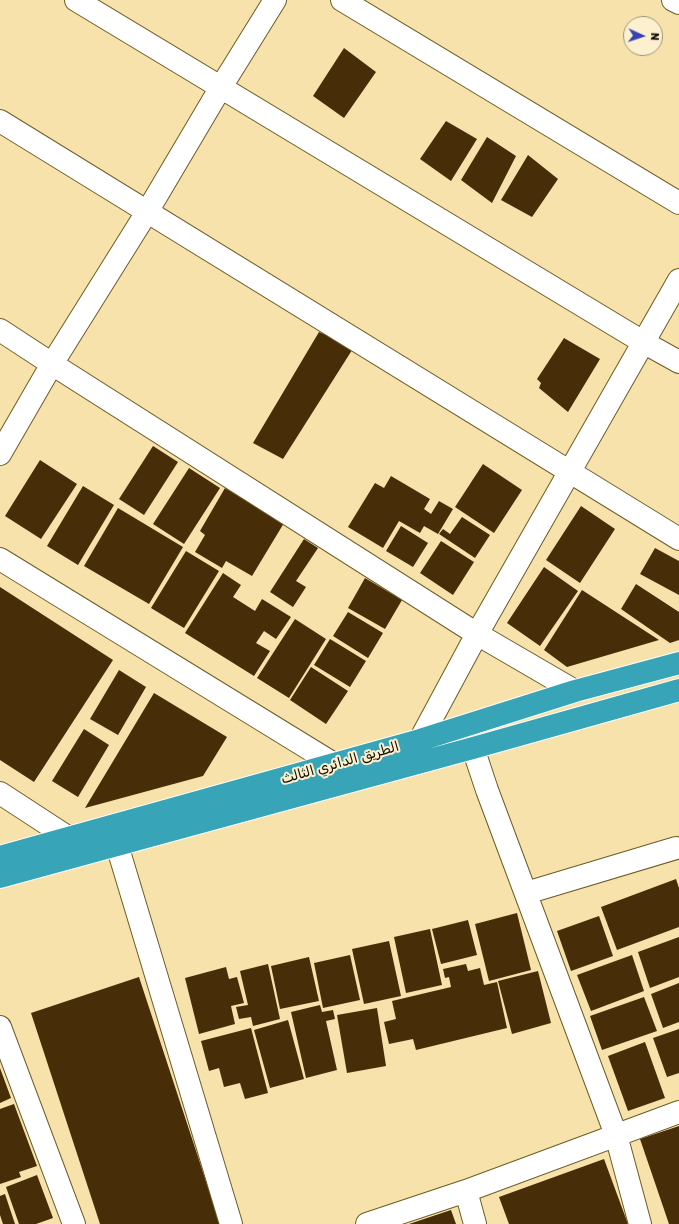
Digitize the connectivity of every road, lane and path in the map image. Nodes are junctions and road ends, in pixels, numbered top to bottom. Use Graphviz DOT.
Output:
graph roads {
  1 [pos="76,0"];
  2 [pos="275,0"];
  3 [pos="342,0"];
  4 [pos="673,0"];
  5 [pos="679,3"];
  6 [pos="220,87"];
  7 [pos="0,121"];
  8 [pos="679,204"];
  9 [pos="147,212"];
  10 [pos="679,280"];
  11 [pos="0,330"];
  12 [pos="643,342"];
  13 [pos="679,362"];
  14 [pos="52,364"];
  15 [pos="0,454"];
  16 [pos="570,472"];
  17 [pos="679,539"];
  18 [pos="0,559"];
  19 [pos="477,634"];
  20 [pos="679,663"];
  21 [pos="679,690"];
  22 [pos="575,691"];
  23 [pos="420,740"];
  24 [pos="474,748"];
  25 [pos="334,764"];
  26 [pos="0,793"];
  27 [pos="69,838"];
  28 [pos="117,845"];
  29 [pos="678,851"];
  30 [pos="0,857"];
  31 [pos="0,877"];
  32 [pos="526,893"];
  33 [pos="0,1027"];
  34 [pos="679,1112"];
  35 [pos="616,1135"];
  36 [pos="466,1191"];
  37 [pos="74,1224"];
  38 [pos="231,1224"];
  39 [pos="367,1224"];
  40 [pos="475,1224"];
  41 [pos="640,1224"];
  1 -- 6 [label="street"];
  2 -- 6 [label="street"];
  3 -- 8 [label="street"];
  4 -- 5 [label="street"];
  6 -- 9 [label="street"];
  6 -- 12 [label="street"];
  7 -- 9 [label="street"];
  9 -- 14 [label="street"];
  9 -- 16 [label="street"];
  10 -- 12 [label="street"];
  11 -- 14 [label="street"];
  12 -- 13 [label="street"];
  12 -- 16 [label="street"];
  14 -- 15 [label="street"];
  14 -- 19 [label="street"];
  16 -- 17 [label="street"];
  16 -- 19 [label="street"];
  18 -- 25 [label="street"];
  19 -- 22 [label="street"];
  19 -- 23 [label="street"];
  20 -- 22 [label="highway, الطريق الدائري الثالث"];
  21 -- 24 [label="highway, الطريق الدائري الثالث"];
  22 -- 23 [label="highway, الطريق الدائري الثالث"];
  23 -- 25 [label="highway, الطريق الدائري الثالث"];
  24 -- 28 [label="highway, الطريق الدائري الثالث"];
  24 -- 32 [label="street"];
  25 -- 27 [label="highway, الطريق الدائري الثالث"];
  26 -- 27 [label="street"];
  27 -- 30 [label="highway, الطريق الدائري الثالث"];
  28 -- 31 [label="highway, الطريق الدائري الثالث"];
  28 -- 38 [label="street"];
  29 -- 32 [label="street"];
  32 -- 35 [label="street"];
  33 -- 37 [label="street"];
  34 -- 35 [label="street"];
  35 -- 36 [label="street"];
  35 -- 41 [label="street"];
  36 -- 39 [label="street"];
  36 -- 40 [label="street"];
}
